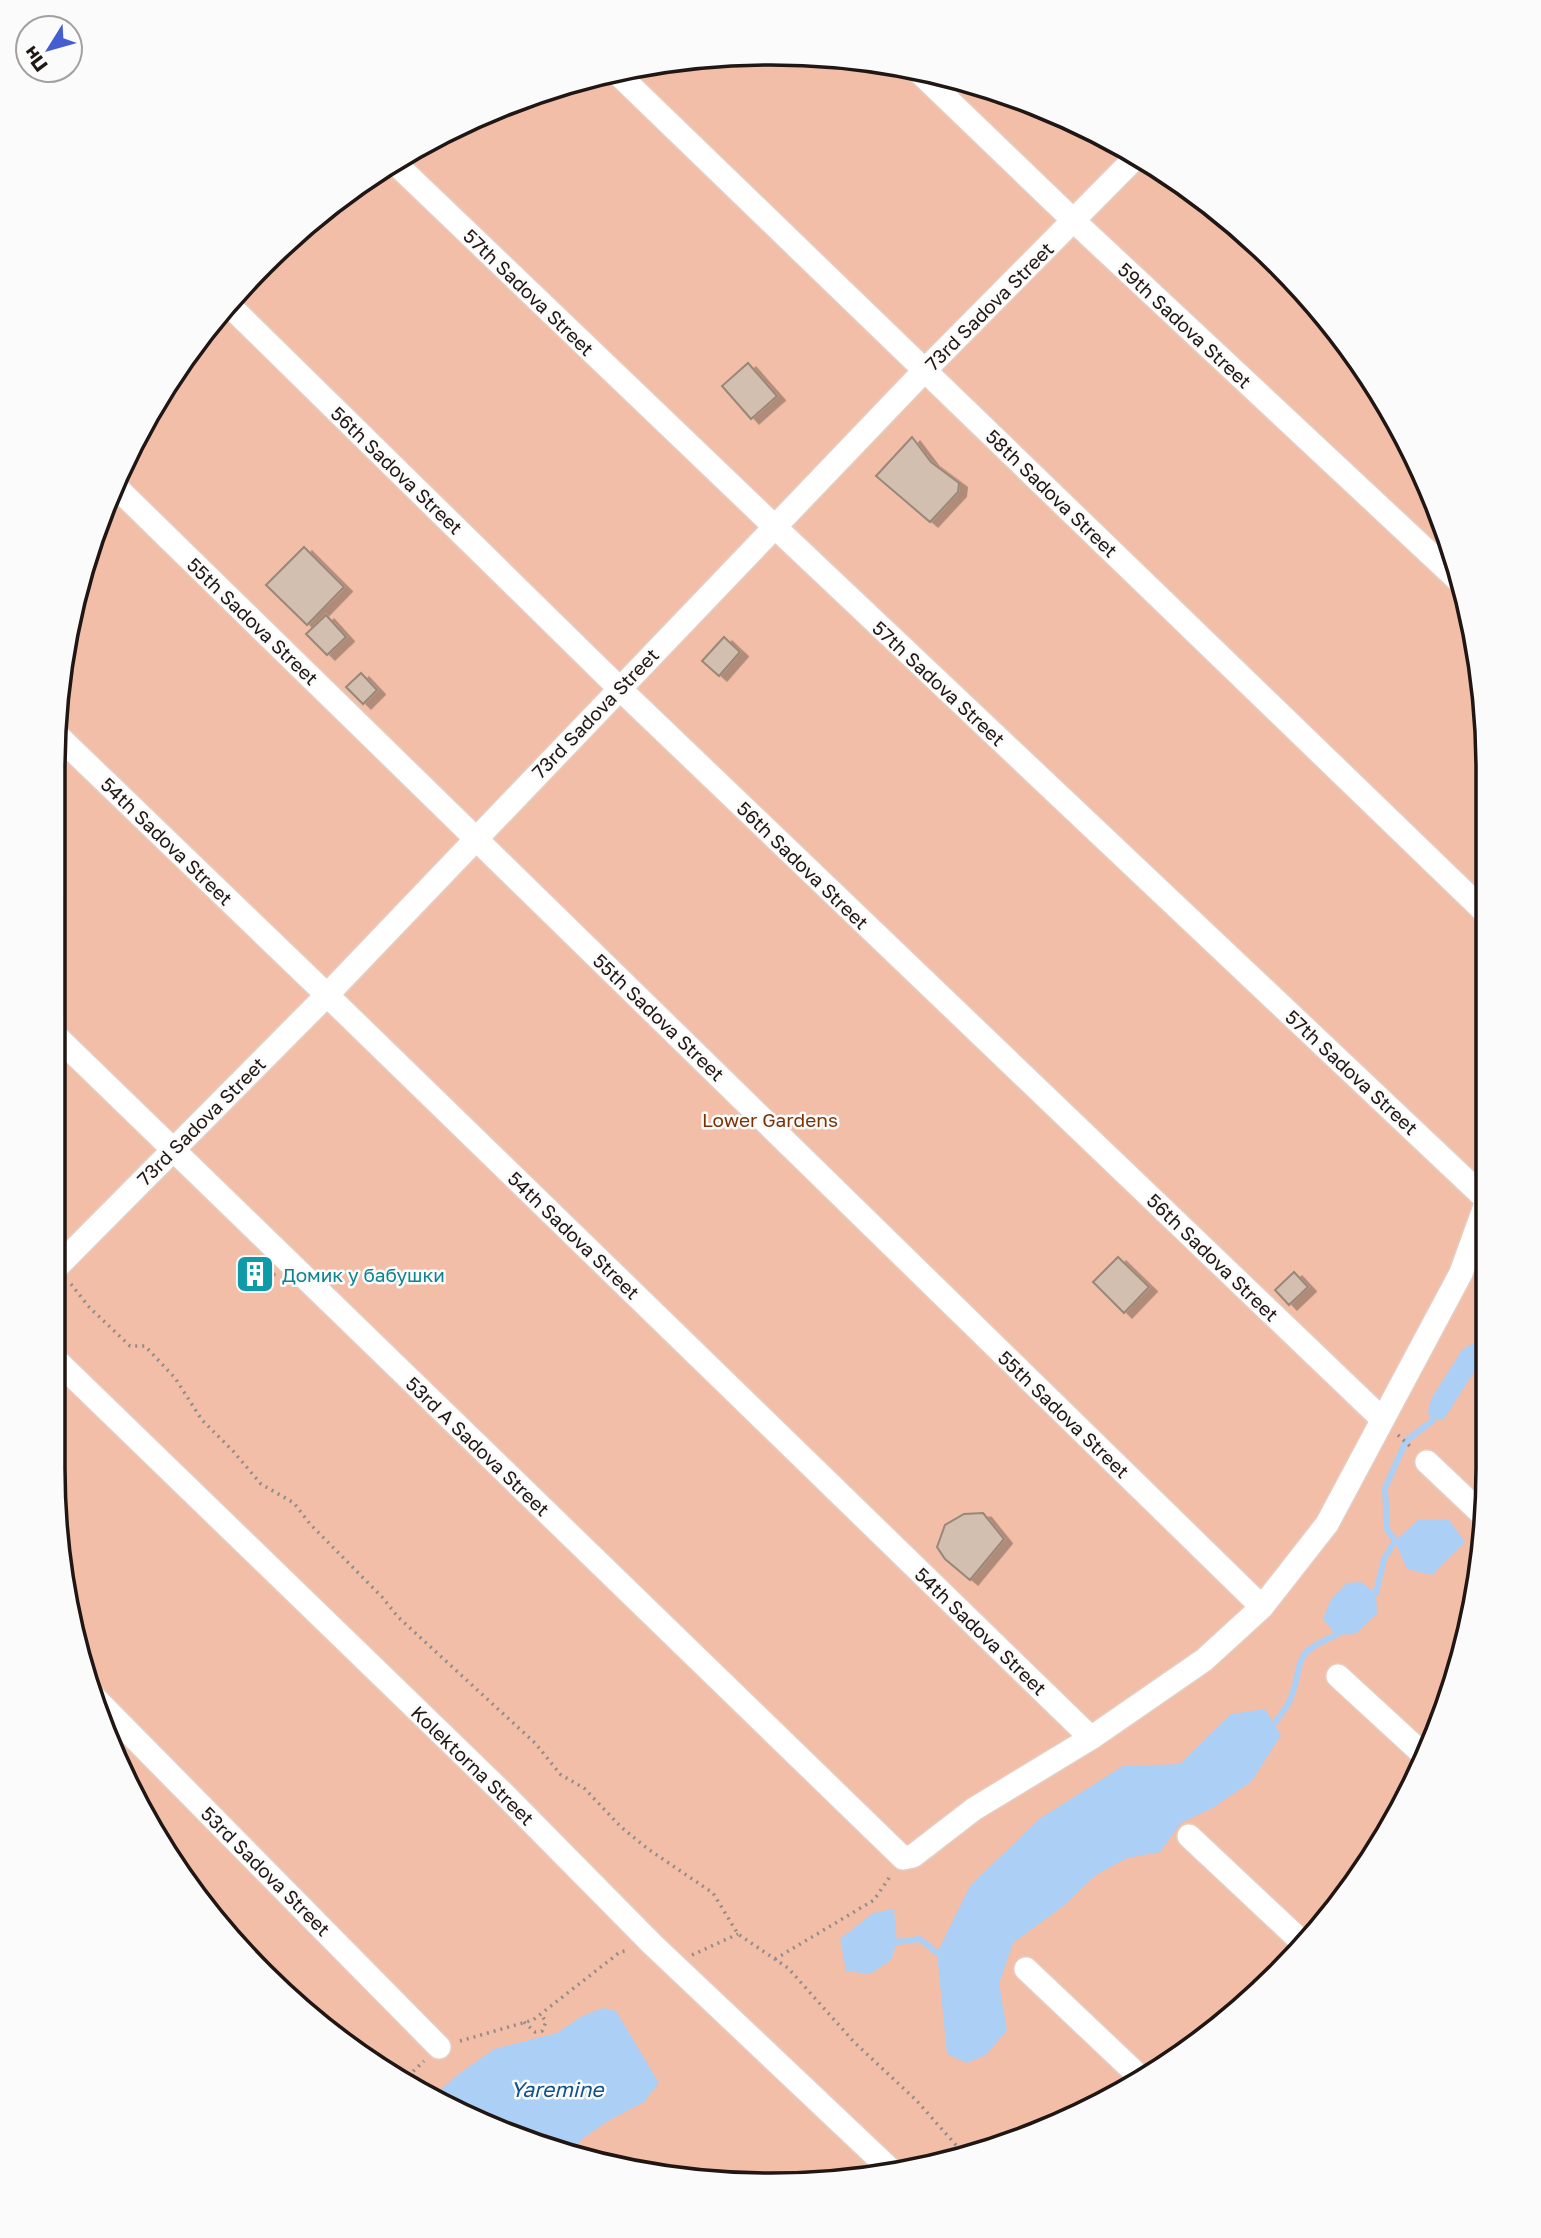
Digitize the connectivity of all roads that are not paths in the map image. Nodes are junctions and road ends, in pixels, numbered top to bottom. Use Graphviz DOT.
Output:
graph roads {
  1 [pos="624,80"];
  2 [pos="931,84"];
  3 [pos="1130,163"];
  4 [pos="402,169"];
  5 [pos="1074,221"];
  6 [pos="235,311"];
  7 [pos="925,370"];
  8 [pos="122,492"];
  9 [pos="775,527"];
  10 [pos="1446,569"];
  11 [pos="619,688"];
  12 [pos="66,743"];
  13 [pos="476,837"];
  14 [pos="1476,902"];
  15 [pos="327,995"];
  16 [pos="65,1046"];
  17 [pos="172,1150"];
  18 [pos="1476,1188"];
  19 [pos="1476,1232"];
  20 [pos="65,1258"];
  21 [pos="65,1369"];
  22 [pos="1388,1425"];
  23 [pos="1422,1457"];
  24 [pos="1475,1508"];
  25 [pos="1262,1607"];
  26 [pos="1338,1676"];
  27 [pos="108,1712"];
  28 [pos="1091,1738"];
  29 [pos="1418,1749"];
  30 [pos="1189,1836"];
  31 [pos="1297,1937"];
  32 [pos="1026,1969"];
  33 [pos="439,2047"];
  34 [pos="1134,2072"];
  35 [pos="884,2164"];
  1 -- 7 [label="street, 58th Sadova Street"];
  2 -- 5 [label="street, 59th Sadova Street"];
  3 -- 5 [label="street, 73rd Sadova Street"];
  4 -- 9 [label="street, 57th Sadova Street"];
  5 -- 7 [label="street, 73rd Sadova Street"];
  5 -- 10 [label="street, 59th Sadova Street"];
  6 -- 11 [label="street, 56th Sadova Street"];
  7 -- 9 [label="street, 73rd Sadova Street"];
  7 -- 14 [label="street, 58th Sadova Street"];
  8 -- 13 [label="street, 55th Sadova Street"];
  9 -- 11 [label="street, 73rd Sadova Street"];
  9 -- 18 [label="street, 57th Sadova Street"];
  11 -- 13 [label="street, 73rd Sadova Street"];
  11 -- 22 [label="street, 56th Sadova Street"];
  12 -- 15 [label="street, 54th Sadova Street"];
  13 -- 15 [label="street, 73rd Sadova Street"];
  13 -- 25 [label="street, 55th Sadova Street"];
  15 -- 17 [label="street, 73rd Sadova Street"];
  15 -- 28 [label="street, 54th Sadova Street"];
  16 -- 17 [label="street, 53rd A Sadova Street"];
  17 -- 20 [label="street, 73rd Sadova Street"];
  17 -- 28 [label="street, 53rd A Sadova Street"];
  19 -- 22 [label="street"];
  21 -- 35 [label="street, Kolektorna Street"];
  22 -- 25 [label="street"];
  23 -- 24 [label="street"];
  25 -- 28 [label="street"];
  26 -- 29 [label="street"];
  27 -- 33 [label="street, 53rd Sadova Street"];
  30 -- 31 [label="street"];
  32 -- 34 [label="street"];
}
